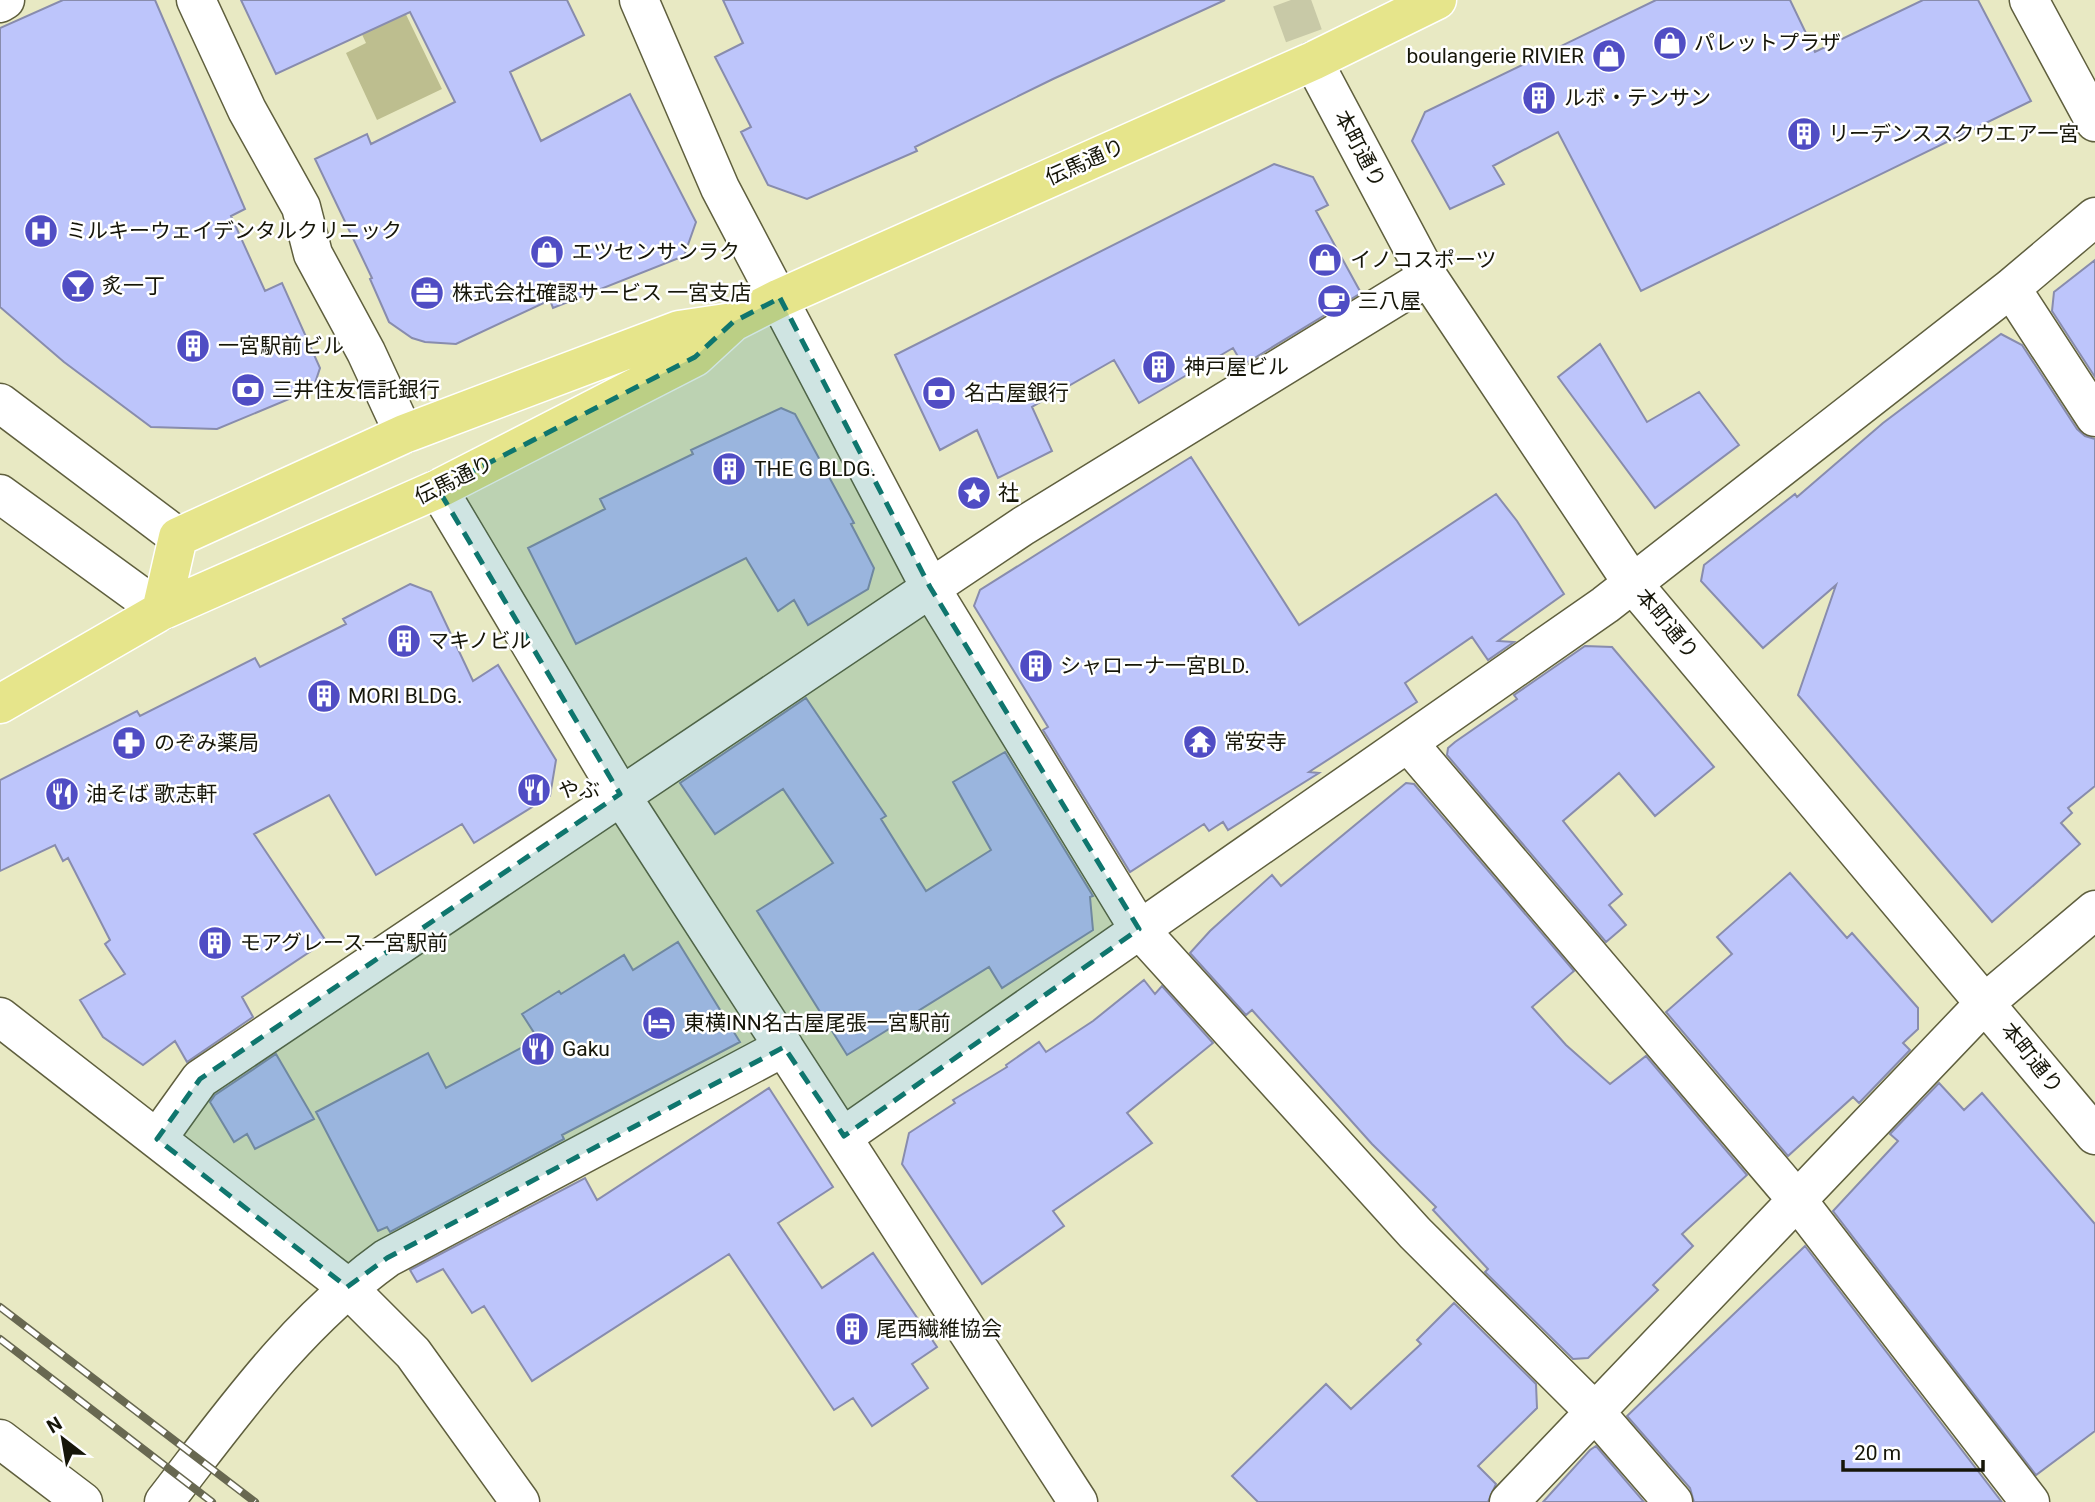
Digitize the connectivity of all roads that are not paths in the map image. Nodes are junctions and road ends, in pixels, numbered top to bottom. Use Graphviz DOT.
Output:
graph roads {
  1 [pos="5,0"];
  2 [pos="197,0"];
  3 [pos="639,0"];
  4 [pos="1437,0"];
  5 [pos="2029,0"];
  6 [pos="0,2"];
  7 [pos="1312,61"];
  8 [pos="2095,122"];
  9 [pos="2095,217"];
  10 [pos="1428,277"];
  11 [pos="2011,288"];
  12 [pos="780,298"];
  13 [pos="733,322"];
  14 [pos="0,402"];
  15 [pos="2095,417"];
  16 [pos="404,434"];
  17 [pos="438,489"];
  18 [pos="0,494"];
  19 [pos="178,537"];
  20 [pos="1633,584"];
  21 [pos="930,587"];
  22 [pos="161,611"];
  23 [pos="0,704"];
  24 [pos="1409,744"];
  25 [pos="620,794"];
  26 [pos="2095,910"];
  27 [pos="1139,929"];
  28 [pos="1986,1002"];
  29 [pos="0,1017"];
  30 [pos="784,1047"];
  31 [pos="2095,1135"];
  32 [pos="844,1136"];
  33 [pos="157,1139"];
  34 [pos="1797,1200"];
  35 [pos="347,1287"];
  36 [pos="1595,1412"];
  37 [pos="0,1439"];
  38 [pos="82,1502"];
  39 [pos="164,1502"];
  40 [pos="520,1502"];
  41 [pos="1078,1502"];
  42 [pos="1509,1502"];
  43 [pos="1673,1502"];
  44 [pos="2030,1502"];
  1 -- 6 [label="street"];
  2 -- 16 [label="street"];
  3 -- 12 [label="street"];
  4 -- 7 [label="main road, 伝馬通り"];
  5 -- 8 [label="street"];
  7 -- 10 [label="street, 本町通り"];
  7 -- 12 [label="main road, 伝馬通り"];
  9 -- 11 [label="street"];
  10 -- 20 [label="street, 本町通り"];
  10 -- 21 [label="street"];
  11 -- 15 [label="street"];
  11 -- 20 [label="street"];
  12 -- 13 [label="main road, 伝馬通り"];
  12 -- 21 [label="street"];
  13 -- 16 [label="main road, 伝馬通り"];
  13 -- 17 [label="main road, 伝馬通り"];
  14 -- 19 [label="street"];
  16 -- 19 [label="main road, 伝馬通り"];
  17 -- 22 [label="main road, 伝馬通り"];
  17 -- 25 [label="street"];
  18 -- 22 [label="street"];
  19 -- 22 [label="main road"];
  20 -- 24 [label="street"];
  20 -- 28 [label="street, 本町通り"];
  21 -- 25 [label="street"];
  21 -- 27 [label="street"];
  22 -- 23 [label="main road, 伝馬通り"];
  24 -- 27 [label="street"];
  24 -- 34 [label="street"];
  25 -- 30 [label="street"];
  25 -- 33 [label="street"];
  26 -- 28 [label="street"];
  27 -- 32 [label="street"];
  27 -- 36 [label="street"];
  28 -- 31 [label="street, 本町通り"];
  28 -- 34 [label="street"];
  29 -- 33 [label="street"];
  30 -- 32 [label="street"];
  30 -- 35 [label="street"];
  32 -- 41 [label="street"];
  33 -- 35 [label="street"];
  34 -- 36 [label="street"];
  34 -- 44 [label="street"];
  35 -- 39 [label="street"];
  35 -- 40 [label="street"];
  36 -- 42 [label="street"];
  36 -- 43 [label="street"];
  37 -- 38 [label="street"];
}
